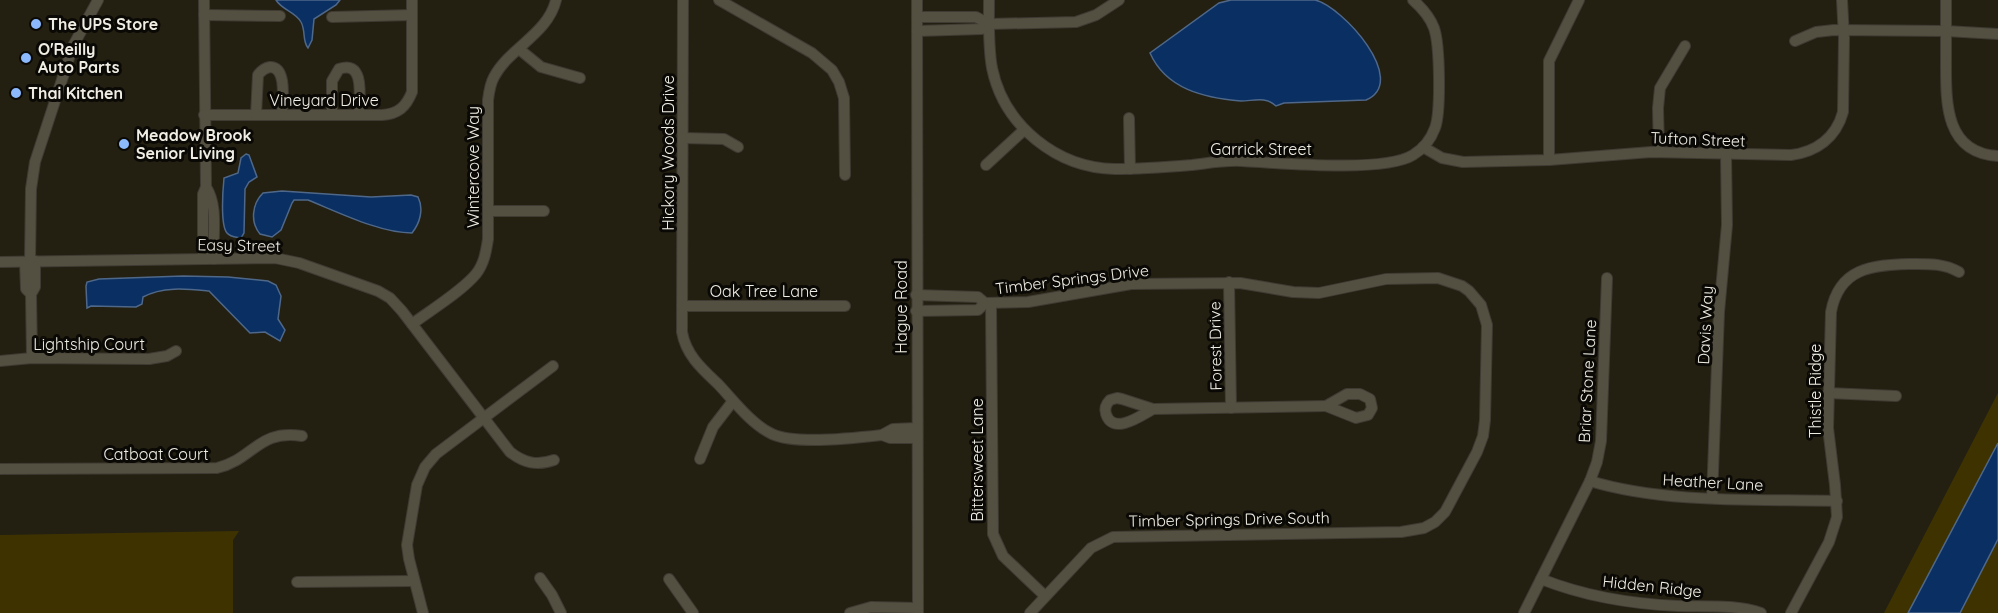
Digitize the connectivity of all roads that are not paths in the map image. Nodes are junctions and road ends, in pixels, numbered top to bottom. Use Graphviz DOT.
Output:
graph roads {
  1 [pos="98,0"];
  2 [pos="204,0"];
  3 [pos="412,0"];
  4 [pos="556,0"];
  5 [pos="683,0"];
  6 [pos="719,0"];
  7 [pos="916,0"];
  8 [pos="989,0"];
  9 [pos="1119,0"];
  10 [pos="1413,0"];
  11 [pos="1579,0"];
  12 [pos="1842,0"];
  13 [pos="1946,0"];
  14 [pos="204,15"];
  15 [pos="412,15"];
  16 [pos="280,16"];
  17 [pos="332,17"];
  18 [pos="917,17"];
  19 [pos="989,24"];
  20 [pos="1844,30"];
  21 [pos="917,31"];
  22 [pos="1946,31"];
  23 [pos="1998,34"];
  24 [pos="1795,41"];
  25 [pos="1685,46"];
  26 [pos="519,49"];
  27 [pos="580,78"];
  28 [pos="204,115"];
  29 [pos="256,115"];
  30 [pos="282,115"];
  31 [pos="332,115"];
  32 [pos="359,115"];
  33 [pos="1129,118"];
  34 [pos="1024,130"];
  35 [pos="683,138"];
  36 [pos="738,147"];
  37 [pos="1423,147"];
  38 [pos="1659,152"];
  39 [pos="1726,154"];
  40 [pos="1998,156"];
  41 [pos="1549,160"];
  42 [pos="986,165"];
  43 [pos="1130,169"];
  44 [pos="845,175"];
  45 [pos="488,211"];
  46 [pos="544,211"];
  47 [pos="209,259"];
  48 [pos="0,262"];
  49 [pos="30,262"];
  50 [pos="1959,272"];
  51 [pos="1607,278"];
  52 [pos="1228,282"];
  53 [pos="916,294"];
  54 [pos="988,304"];
  55 [pos="682,306"];
  56 [pos="845,306"];
  57 [pos="916,311"];
  58 [pos="412,324"];
  59 [pos="176,351"];
  60 [pos="32,358"];
  61 [pos="0,360"];
  62 [pos="554,366"];
  63 [pos="1828,393"];
  64 [pos="1896,396"];
  65 [pos="733,400"];
  66 [pos="1326,406"];
  67 [pos="1231,408"];
  68 [pos="1153,409"];
  69 [pos="484,419"];
  70 [pos="916,433"];
  71 [pos="302,436"];
  72 [pos="700,459"];
  73 [pos="554,460"];
  74 [pos="0,470"];
  75 [pos="1590,481"];
  76 [pos="1713,498"];
  77 [pos="1837,501"];
  78 [pos="1450,505"];
  79 [pos="540,578"];
  80 [pos="669,579"];
  81 [pos="1541,579"];
  82 [pos="414,581"];
  83 [pos="297,582"];
  84 [pos="1045,596"];
  85 [pos="918,610"];
  86 [pos="423,613"];
  87 [pos="561,613"];
  88 [pos="693,613"];
  89 [pos="850,613"];
  90 [pos="1030,613"];
  91 [pos="1524,613"];
  92 [pos="1761,613"];
  93 [pos="1791,613"];
  1 -- 49 [label="street"];
  2 -- 14 [label="street"];
  3 -- 15 [label="street, Vineyard Drive"];
  4 -- 26 [label="street, Wintercove Way"];
  5 -- 35 [label="street, Hickory Woods Drive"];
  6 -- 44 [label="street"];
  7 -- 18 [label="street, Hague Road"];
  8 -- 19 [label="street, Garrick Street"];
  9 -- 19 [label="street"];
  10 -- 37 [label="street"];
  11 -- 41 [label="street"];
  12 -- 20 [label="street, Tufton Street"];
  13 -- 22 [label="street"];
  14 -- 16 [label="street"];
  14 -- 28 [label="street"];
  15 -- 17 [label="street"];
  15 -- 32 [label="street, Vineyard Drive"];
  18 -- 19 [label="street"];
  18 -- 21 [label="street, Hague Road"];
  19 -- 21 [label="street"];
  19 -- 34 [label="street, Garrick Street"];
  20 -- 22 [label="street"];
  20 -- 24 [label="street"];
  20 -- 39 [label="street, Tufton Street"];
  21 -- 53 [label="street, Hague Road"];
  22 -- 23 [label="street"];
  22 -- 40 [label="street"];
  25 -- 38 [label="street"];
  26 -- 27 [label="street"];
  26 -- 45 [label="street, Wintercove Way"];
  28 -- 29 [label="street, Vineyard Drive"];
  28 -- 47 [label="street"];
  29 -- 30 [label="street, Vineyard Drive"];
  29 -- 30 [label="street"];
  30 -- 31 [label="street, Vineyard Drive"];
  31 -- 32 [label="street, Vineyard Drive"];
  31 -- 32 [label="street"];
  33 -- 43 [label="street"];
  34 -- 42 [label="street"];
  34 -- 43 [label="street, Garrick Street"];
  35 -- 36 [label="street"];
  35 -- 55 [label="street, Hickory Woods Drive"];
  37 -- 41 [label="street, Tufton Street"];
  37 -- 43 [label="street, Garrick Street"];
  38 -- 39 [label="street, Tufton Street"];
  38 -- 41 [label="street, Tufton Street"];
  39 -- 76 [label="street, Davis Way"];
  45 -- 46 [label="street"];
  45 -- 58 [label="street, Wintercove Way"];
  47 -- 49 [label="street, Easy Street"];
  47 -- 58 [label="street, Easy Street"];
  48 -- 49 [label="street, Easy Street"];
  49 -- 60 [label="street"];
  50 -- 63 [label="street, Thistle Ridge"];
  51 -- 75 [label="street, Briar Stone Lane"];
  52 -- 54 [label="street, Timber Springs Drive"];
  52 -- 67 [label="street, Forest Drive"];
  52 -- 78 [label="street, Timber Springs Drive"];
  53 -- 54 [label="street, Timber Springs Drive"];
  53 -- 57 [label="street, Hague Road"];
  54 -- 57 [label="street, Timber Springs Drive"];
  54 -- 84 [label="street, Bittersweet Lane"];
  55 -- 56 [label="street, Oak Tree Lane"];
  55 -- 65 [label="street, Hickory Woods Drive"];
  57 -- 70 [label="street, Hague Road"];
  58 -- 69 [label="street, Easy Street"];
  59 -- 60 [label="street, Lightship Court"];
  60 -- 61 [label="street, Lightship Court"];
  62 -- 69 [label="street"];
  63 -- 64 [label="street"];
  63 -- 77 [label="street, Thistle Ridge"];
  65 -- 70 [label="street, Hickory Woods Drive"];
  65 -- 72 [label="street"];
  66 -- 67 [label="street, Forest Drive"];
  67 -- 68 [label="street, Forest Drive"];
  69 -- 73 [label="street, Easy Street"];
  69 -- 82 [label="street"];
  70 -- 85 [label="street, Hague Road"];
  71 -- 74 [label="street, Catboat Court"];
  75 -- 76 [label="street, Heather Lane"];
  75 -- 81 [label="street, Briar Stone Lane"];
  76 -- 77 [label="street, Heather Lane"];
  77 -- 93 [label="street, Thistle Ridge"];
  78 -- 84 [label="street, Timber Springs Drive South"];
  79 -- 87 [label="street"];
  80 -- 88 [label="street"];
  81 -- 91 [label="street, Briar Stone Lane"];
  81 -- 92 [label="street, Hidden Ridge"];
  82 -- 83 [label="street"];
  82 -- 86 [label="street"];
  84 -- 90 [label="street, Timber Springs Drive South"];
  85 -- 89 [label="street"];
}
